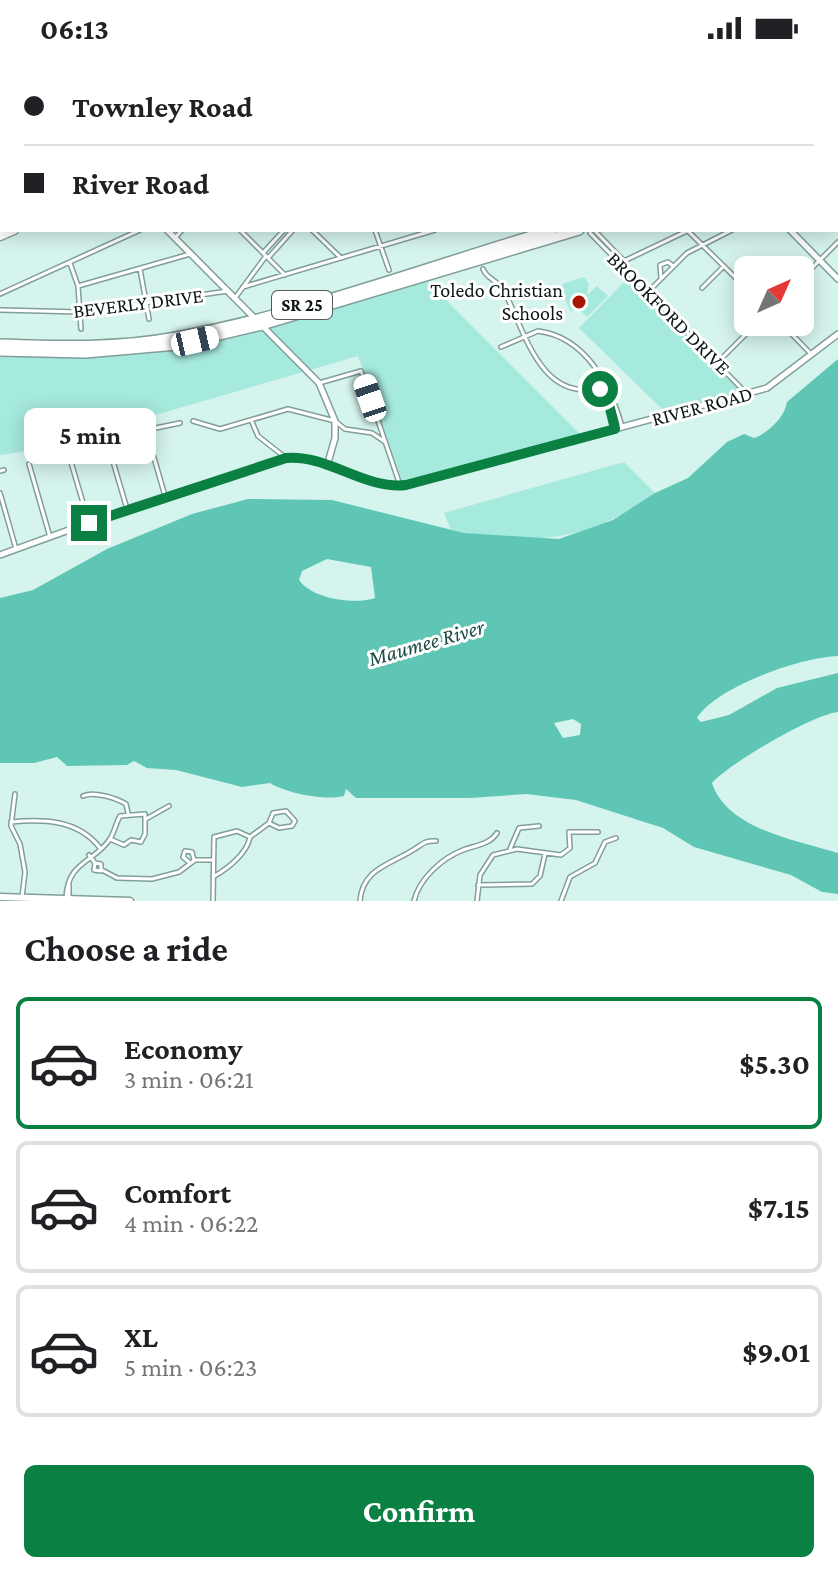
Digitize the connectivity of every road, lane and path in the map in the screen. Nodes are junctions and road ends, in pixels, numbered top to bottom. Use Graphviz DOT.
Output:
graph roads {
  1 [pos="136,232"];
  2 [pos="169,232"];
  3 [pos="180,232"];
  4 [pos="242,232"];
  5 [pos="283,232"];
  6 [pos="291,232"];
  7 [pos="314,232"];
  8 [pos="376,232"];
  9 [pos="428,232"];
  10 [pos="544,232"];
  11 [pos="581,232"];
  12 [pos="586,232"];
  13 [pos="596,232"];
  14 [pos="687,232"];
  15 [pos="690,232"];
  16 [pos="728,232"];
  17 [pos="792,232"];
  18 [pos="175,238"];
  19 [pos="838,242"];
  20 [pos="702,244"];
  21 [pos="382,246"];
  22 [pos="190,254"];
  23 [pos="266,256"];
  24 [pos="341,258"];
  25 [pos="820,260"];
  26 [pos="70,263"];
  27 [pos="673,266"];
  28 [pos="724,266"];
  29 [pos="814,266"];
  30 [pos="140,269"];
  31 [pos="483,269"];
  32 [pos="389,270"];
  33 [pos="285,275"];
  34 [pos="734,276"];
  35 [pos="661,278"];
  36 [pos="838,279"];
  37 [pos="78,286"];
  38 [pos="243,287"];
  39 [pos="702,288"];
  40 [pos="228,291"];
  41 [pos="648,291"];
  42 [pos="0,294"];
  43 [pos="235,298"];
  44 [pos="147,303"];
  45 [pos="0,310"];
  46 [pos="81,312"];
  47 [pos="149,319"];
  48 [pos="259,322"];
  49 [pos="81,329"];
  50 [pos="838,334"];
  51 [pos="522,336"];
  52 [pos="744,336"];
  53 [pos="794,336"];
  54 [pos="0,344"];
  55 [pos="501,347"];
  56 [pos="0,351"];
  57 [pos="812,355"];
  58 [pos="718,362"];
  59 [pos="605,380"];
  60 [pos="321,386"];
  61 [pos="602,387"];
  62 [pos="746,394"];
  63 [pos="193,421"];
  64 [pos="252,421"];
  65 [pos="335,421"];
  66 [pos="180,423"];
  67 [pos="380,426"];
  68 [pos="619,428"];
  69 [pos="345,429"];
  70 [pos="372,433"];
  71 [pos="336,434"];
  72 [pos="107,441"];
  73 [pos="385,442"];
  74 [pos="68,452"];
  75 [pos="286,458"];
  76 [pos="29,464"];
  77 [pos="327,466"];
  78 [pos="400,485"];
  79 [pos="0,493"];
  80 [pos="165,496"];
  81 [pos="127,509"];
  82 [pos="89,523"];
  83 [pos="50,537"];
  84 [pos="16,549"];
  85 [pos="0,555"];
  86 [pos="15,794"];
  87 [pos="83,796"];
  88 [pos="169,806"];
  89 [pos="128,813"];
  90 [pos="146,819"];
  91 [pos="14,822"];
  92 [pos="269,823"];
  93 [pos="539,826"];
  94 [pos="598,832"];
  95 [pos="497,833"];
  96 [pos="250,837"];
  97 [pos="616,838"];
  98 [pos="110,839"];
  99 [pos="436,841"];
  100 [pos="100,848"];
  101 [pos="510,849"];
  102 [pos="545,854"];
  103 [pos="89,855"];
  104 [pos="213,860"];
  105 [pos="213,869"];
  106 [pos="220,873"];
  107 [pos="213,877"];
  108 [pos="478,885"];
  109 [pos="22,897"];
  110 [pos="6,898"];
  111 [pos="67,899"];
  112 [pos="54,900"];
  113 [pos="112,901"];
  114 [pos="130,901"];
  115 [pos="213,901"];
  116 [pos="360,901"];
  117 [pos="414,901"];
  118 [pos="477,901"];
  119 [pos="561,901"];
  1 -- 26 [label="street"];
  2 -- 18 [label="street"];
  3 -- 18 [label="street"];
  4 -- 23 [label="street"];
  5 -- 23 [label="street"];
  6 -- 23 [label="street"];
  7 -- 24 [label="street"];
  8 -- 21 [label="street"];
  9 -- 21 [label="street"];
  10 -- 48 [label="highway, SR 25"];
  11 -- 48 [label="highway, SR 25"];
  12 -- 41 [label="street, BROOKFORD DRIVE"];
  13 -- 14 [label="street"];
  15 -- 20 [label="street"];
  16 -- 20 [label="street"];
  17 -- 25 [label="street"];
  18 -- 22 [label="street"];
  19 -- 25 [label="street"];
  20 -- 27 [label="street"];
  20 -- 28 [label="street"];
  21 -- 24 [label="street"];
  21 -- 32 [label="street"];
  22 -- 30 [label="street"];
  22 -- 40 [label="street"];
  23 -- 33 [label="street"];
  23 -- 38 [label="street"];
  24 -- 33 [label="street"];
  25 -- 29 [label="street"];
  25 -- 36 [label="street"];
  26 -- 37 [label="street"];
  26 -- 42 [label="street"];
  27 -- 35 [label="street"];
  27 -- 35 [label="street"];
  28 -- 34 [label="street"];
  28 -- 39 [label="street"];
  30 -- 37 [label="street"];
  30 -- 44 [label="street"];
  31 -- 51 [label="street"];
  33 -- 38 [label="street"];
  35 -- 41 [label="street"];
  37 -- 46 [label="street"];
  38 -- 43 [label="street"];
  40 -- 43 [label="street"];
  40 -- 44 [label="street, BEVERLY DRIVE"];
  41 -- 58 [label="street, BROOKFORD DRIVE"];
  43 -- 48 [label="street"];
  44 -- 46 [label="street, BEVERLY DRIVE"];
  44 -- 47 [label="street"];
  45 -- 46 [label="street, BEVERLY DRIVE"];
  46 -- 49 [label="street"];
  48 -- 54 [label="highway, SR 25"];
  48 -- 56 [label="highway, SR 25"];
  48 -- 60 [label="street"];
  50 -- 57 [label="street, RIVER ROAD"];
  51 -- 55 [label="street"];
  51 -- 59 [label="street"];
  51 -- 61 [label="street"];
  52 -- 58 [label="street"];
  53 -- 57 [label="street"];
  57 -- 62 [label="street, RIVER ROAD"];
  58 -- 62 [label="street, BROOKFORD DRIVE"];
  59 -- 61 [label="street"];
  59 -- 68 [label="street"];
  60 -- 65 [label="street"];
  60 -- 67 [label="street"];
  61 -- 68 [label="street"];
  62 -- 68 [label="street, RIVER ROAD"];
  63 -- 64 [label="street"];
  64 -- 65 [label="street"];
  64 -- 75 [label="street"];
  65 -- 69 [label="street"];
  65 -- 71 [label="street"];
  66 -- 80 [label="street"];
  67 -- 70 [label="street"];
  67 -- 73 [label="street"];
  68 -- 78 [label="street, RIVER ROAD"];
  69 -- 70 [label="street"];
  69 -- 71 [label="street"];
  70 -- 73 [label="street"];
  71 -- 77 [label="street"];
  72 -- 81 [label="street"];
  73 -- 78 [label="street"];
  74 -- 82 [label="street"];
  75 -- 77 [label="street, RIVER ROAD"];
  75 -- 80 [label="street, RIVER ROAD"];
  76 -- 83 [label="street"];
  77 -- 78 [label="street, RIVER ROAD"];
  79 -- 84 [label="street"];
  80 -- 81 [label="street, RIVER ROAD"];
  81 -- 82 [label="street, RIVER ROAD"];
  82 -- 83 [label="street, RIVER ROAD"];
  83 -- 84 [label="street, RIVER ROAD"];
  84 -- 85 [label="street, RIVER ROAD"];
  86 -- 91 [label="street"];
  87 -- 89 [label="street"];
  88 -- 90 [label="street"];
  89 -- 90 [label="street"];
  89 -- 98 [label="street"];
  90 -- 98 [label="street"];
  91 -- 100 [label="street"];
  91 -- 109 [label="street"];
  92 -- 92 [label="street"];
  92 -- 96 [label="street"];
  93 -- 101 [label="street"];
  94 -- 102 [label="street"];
  95 -- 117 [label="street"];
  96 -- 104 [label="street"];
  96 -- 106 [label="street"];
  97 -- 119 [label="street"];
  98 -- 100 [label="street"];
  99 -- 116 [label="street"];
  100 -- 103 [label="street"];
  101 -- 102 [label="street"];
  101 -- 108 [label="street"];
  102 -- 108 [label="street"];
  103 -- 104 [label="street"];
  103 -- 111 [label="street"];
  104 -- 105 [label="street"];
  105 -- 106 [label="street"];
  105 -- 107 [label="street"];
  106 -- 107 [label="street"];
  107 -- 115 [label="street"];
  108 -- 118 [label="street"];
  109 -- 110 [label="main road"];
  109 -- 112 [label="main road"];
  111 -- 112 [label="main road"];
  111 -- 113 [label="main road"];
  113 -- 114 [label="main road"];
}
